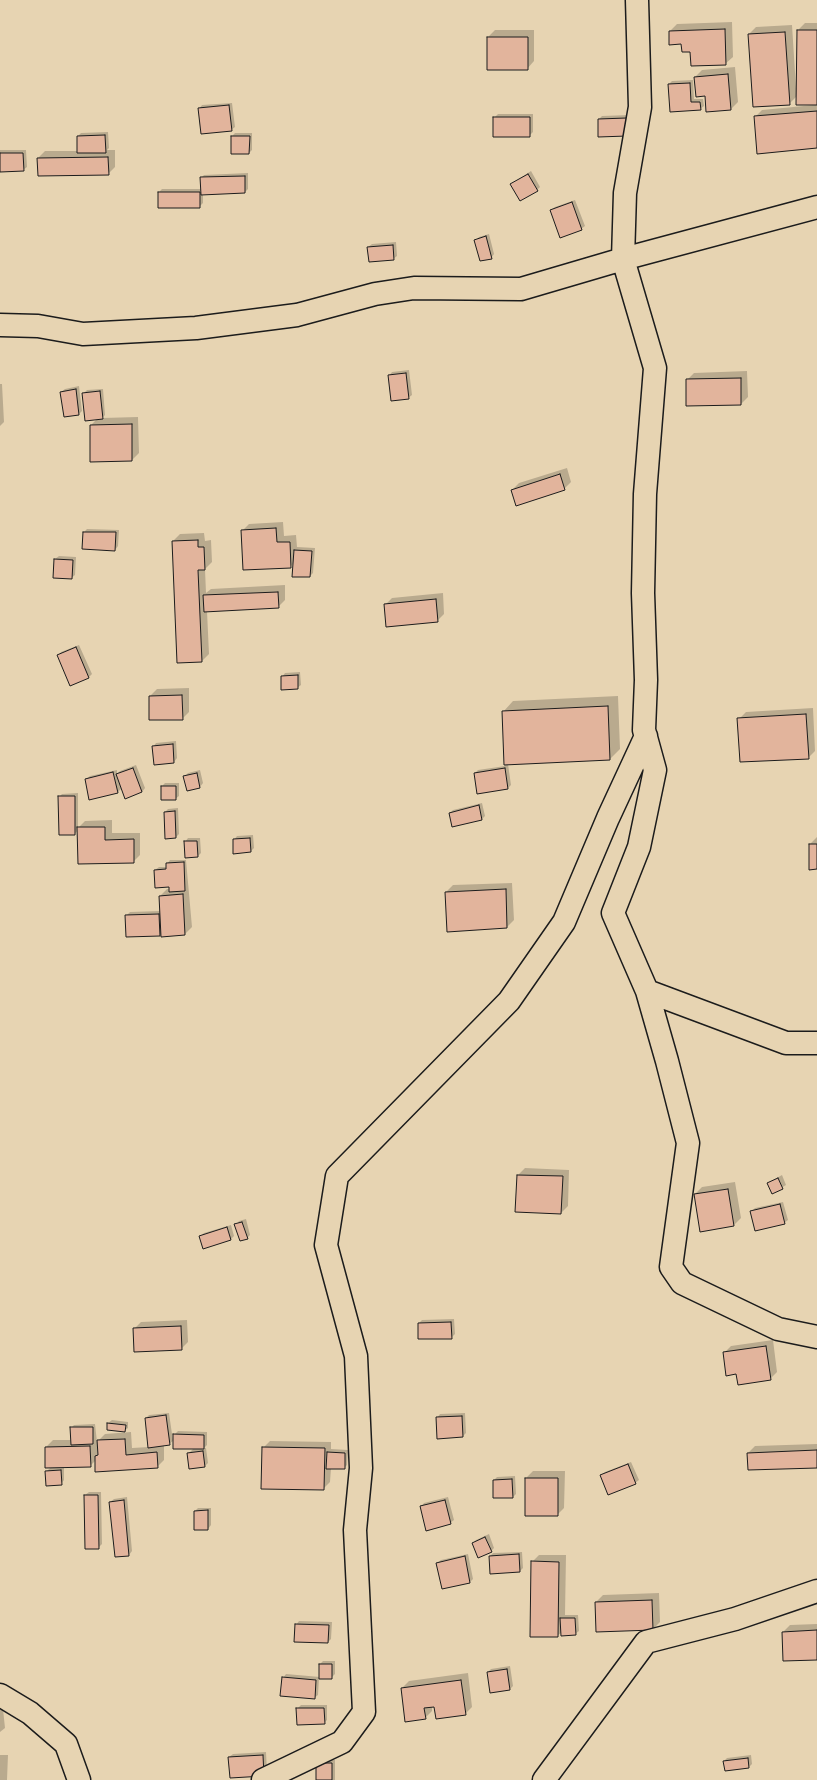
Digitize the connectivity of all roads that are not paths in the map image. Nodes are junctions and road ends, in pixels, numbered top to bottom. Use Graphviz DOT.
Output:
graph roads {
  1 [pos="637,0"];
  2 [pos="817,207"];
  3 [pos="623,259"];
  4 [pos="0,325"];
  5 [pos="646,736"];
  6 [pos="647,991"];
  7 [pos="817,1043"];
  8 [pos="817,1337"];
  9 [pos="817,1591"];
  10 [pos="0,1695"];
  11 [pos="79,1780"];
  12 [pos="263,1780"];
  13 [pos="544,1780"];
  1 -- 3 [label="street"];
  2 -- 3 [label="street"];
  3 -- 4 [label="street"];
  3 -- 5 [label="street"];
  5 -- 6 [label="street"];
  5 -- 12 [label="street"];
  6 -- 7 [label="street"];
  6 -- 8 [label="street"];
  9 -- 13 [label="street"];
  10 -- 11 [label="street"];
}
